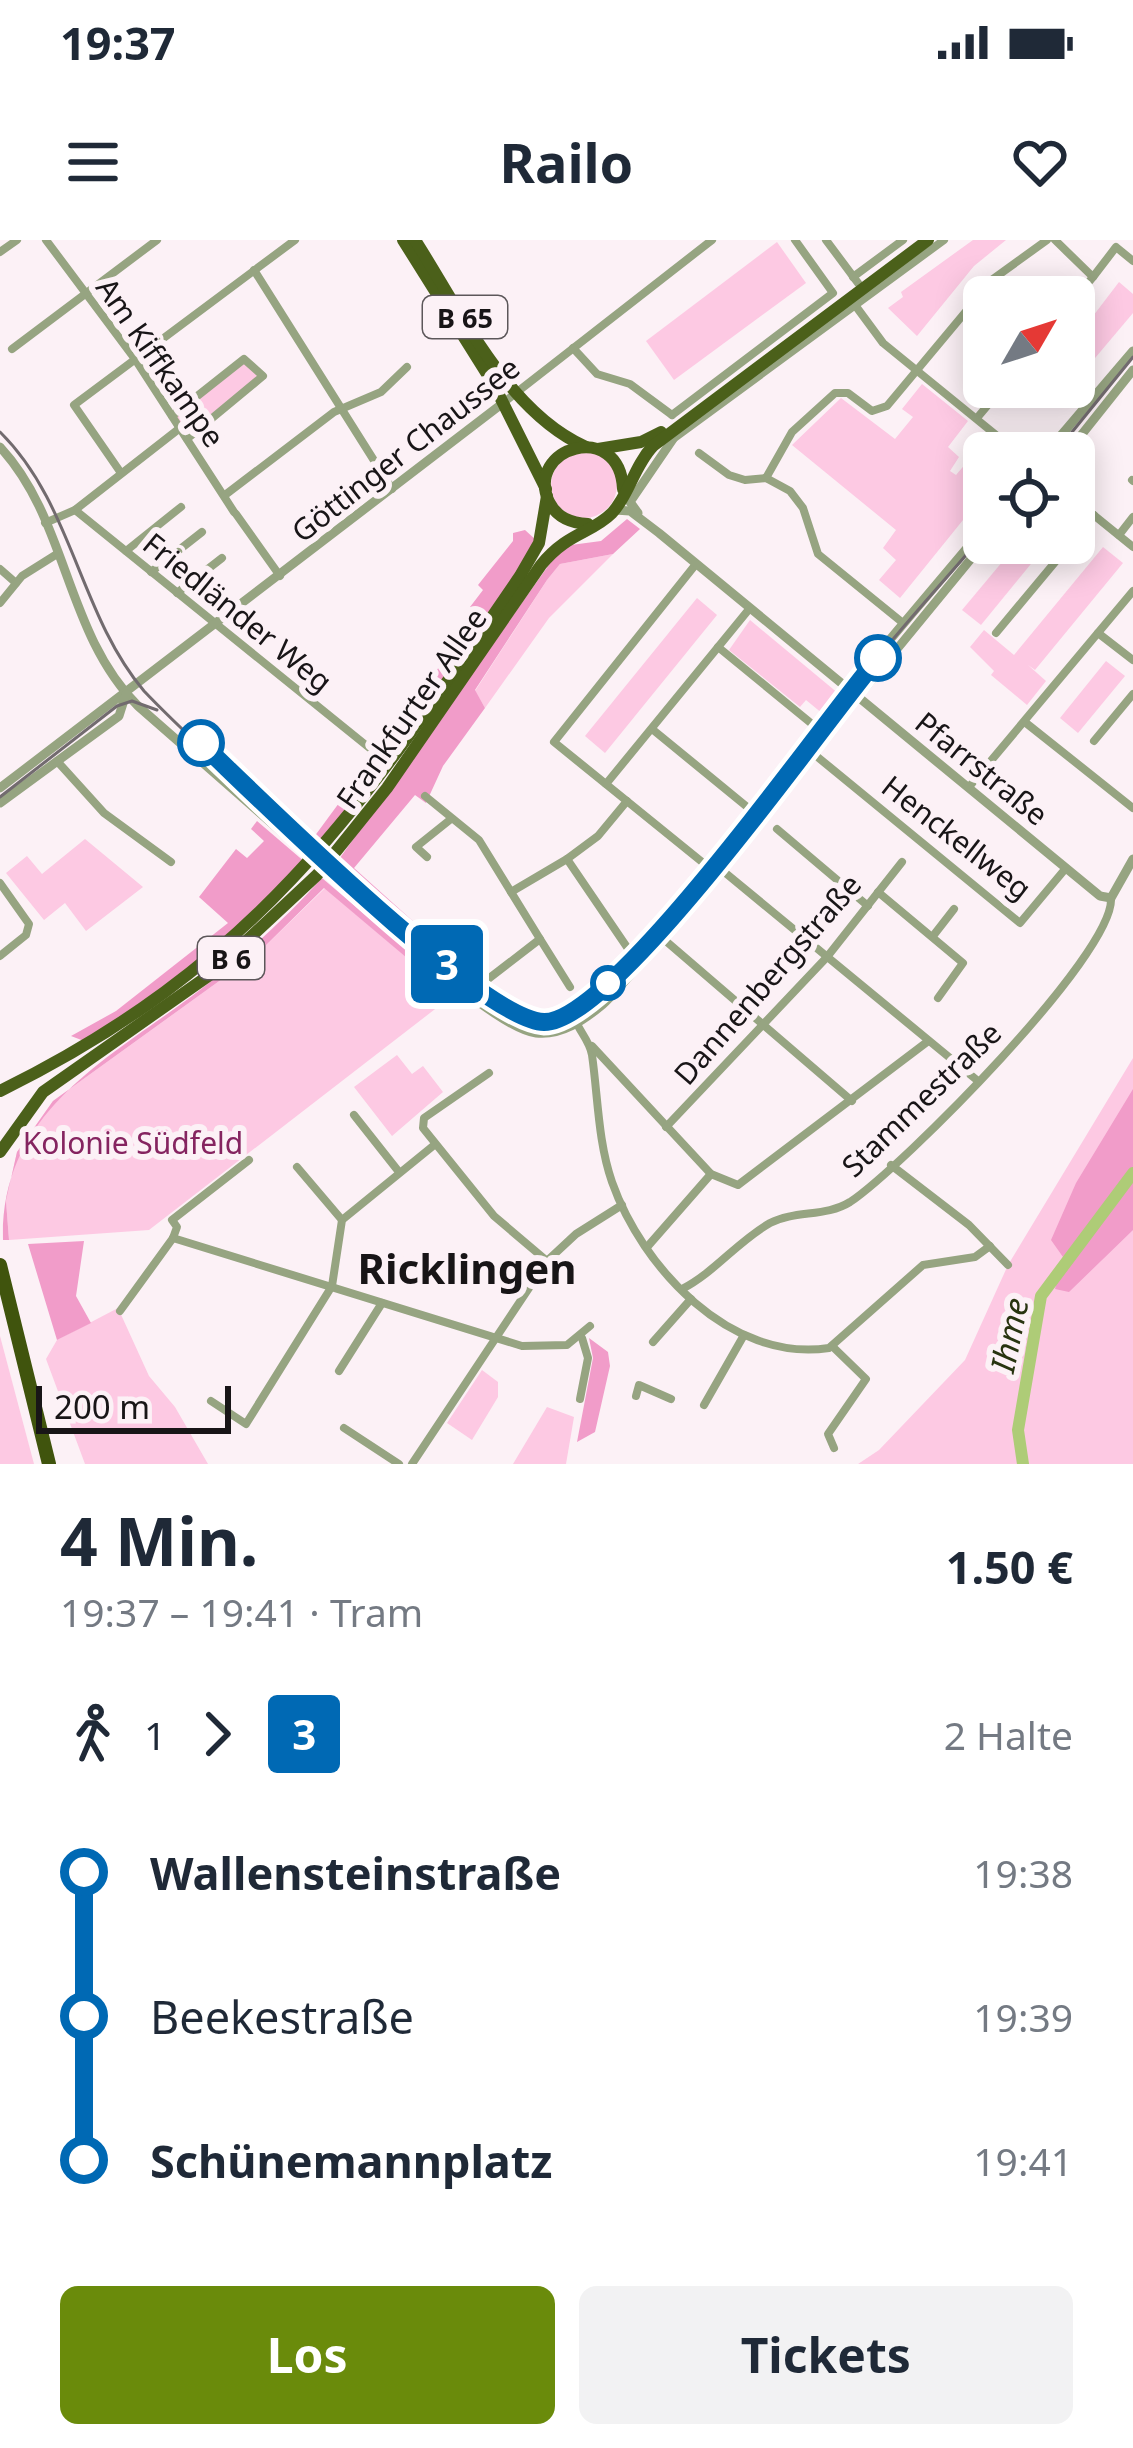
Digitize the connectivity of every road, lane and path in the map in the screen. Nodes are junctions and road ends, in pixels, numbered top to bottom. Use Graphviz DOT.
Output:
graph roads {
  1 [pos="17,240"];
  2 [pos="46,240"];
  3 [pos="157,240"];
  4 [pos="293,240"];
  5 [pos="403,240"];
  6 [pos="415,240"];
  7 [pos="712,240"];
  8 [pos="795,240"];
  9 [pos="826,240"];
  10 [pos="903,240"];
  11 [pos="916,240"];
  12 [pos="928,240"];
  13 [pos="944,240"];
  14 [pos="1051,240"];
  15 [pos="0,252"];
  16 [pos="1133,261"];
  17 [pos="254,270"];
  18 [pos="1092,276"];
  19 [pos="1094,276"];
  20 [pos="855,280"];
  21 [pos="86,293"];
  22 [pos="852,301"];
  23 [pos="573,348"];
  24 [pos="12,349"];
  25 [pos="1133,351"];
  26 [pos="135,359"];
  27 [pos="407,367"];
  28 [pos="917,370"];
  29 [pos="1133,370"];
  30 [pos="518,392"];
  31 [pos="503,403"];
  32 [pos="986,408"];
  33 [pos="342,409"];
  34 [pos="172,416"];
  35 [pos="977,419"];
  36 [pos="672,427"];
  37 [pos="180,428"];
  38 [pos="993,432"];
  39 [pos="1064,432"];
  40 [pos="1084,432"];
  41 [pos="187,439"];
  42 [pos="0,447"];
  43 [pos="592,448"];
  44 [pos="699,453"];
  45 [pos="121,473"];
  46 [pos="766,478"];
  47 [pos="392,490"];
  48 [pos="623,490"];
  49 [pos="546,493"];
  50 [pos="225,495"];
  51 [pos="181,507"];
  52 [pos="75,510"];
  53 [pos="615,510"];
  54 [pos="1095,516"];
  55 [pos="1133,517"];
  56 [pos="45,524"];
  57 [pos="590,524"];
  58 [pos="202,532"];
  59 [pos="658,533"];
  60 [pos="1118,535"];
  61 [pos="1133,547"];
  62 [pos="125,551"];
  63 [pos="963,553"];
  64 [pos="57,554"];
  65 [pos="222,558"];
  66 [pos="696,564"];
  67 [pos="967,564"];
  68 [pos="1053,564"];
  69 [pos="0,569"];
  70 [pos="151,572"];
  71 [pos="280,576"];
  72 [pos="16,583"];
  73 [pos="1133,591"];
  74 [pos="177,593"];
  75 [pos="0,603"];
  76 [pos="750,608"];
  77 [pos="903,623"];
  78 [pos="215,625"];
  79 [pos="996,633"];
  80 [pos="1099,633"];
  81 [pos="718,647"];
  82 [pos="1133,660"];
  83 [pos="126,694"];
  84 [pos="853,694"];
  85 [pos="1133,694"];
  86 [pos="1025,722"];
  87 [pos="652,729"];
  88 [pos="823,734"];
  89 [pos="1094,741"];
  90 [pos="373,749"];
  91 [pos="809,750"];
  92 [pos="56,760"];
  93 [pos="606,784"];
  94 [pos="969,787"];
  95 [pos="0,788"];
  96 [pos="425,796"];
  97 [pos="627,801"];
  98 [pos="0,803"];
  99 [pos="1133,808"];
  100 [pos="757,815"];
  101 [pos="451,819"];
  102 [pos="777,830"];
  103 [pos="427,857"];
  104 [pos="567,859"];
  105 [pos="1133,859"];
  106 [pos="171,862"];
  107 [pos="902,862"];
  108 [pos="714,868"];
  109 [pos="1066,868"];
  110 [pos="1130,872"];
  111 [pos="0,883"];
  112 [pos="511,892"];
  113 [pos="878,892"];
  114 [pos="1111,898"];
  115 [pos="868,906"];
  116 [pos="954,909"];
  117 [pos="658,935"];
  118 [pos="933,936"];
  119 [pos="540,940"];
  120 [pos="0,956"];
  121 [pos="633,956"];
  122 [pos="827,957"];
  123 [pos="571,987"];
  124 [pos="470,993"];
  125 [pos="938,998"];
  126 [pos="574,1006"];
  127 [pos="580,1021"];
  128 [pos="556,1023"];
  129 [pos="763,1025"];
  130 [pos="534,1033"];
  131 [pos="927,1042"];
  132 [pos="590,1045"];
  133 [pos="489,1073"];
  134 [pos="977,1081"];
  135 [pos="0,1091"];
  136 [pos="852,1101"];
  137 [pos="354,1115"];
  138 [pos="666,1127"];
  139 [pos="0,1136"];
  140 [pos="433,1146"];
  141 [pos="0,1150"];
  142 [pos="249,1160"];
  143 [pos="890,1165"];
  144 [pos="297,1167"];
  145 [pos="399,1172"];
  146 [pos="711,1174"];
  147 [pos="622,1205"];
  148 [pos="342,1220"];
  149 [pos="173,1238"];
  150 [pos="648,1246"];
  151 [pos="990,1246"];
  152 [pos="547,1262"];
  153 [pos="0,1265"];
  154 [pos="1008,1265"];
  155 [pos="332,1286"];
  156 [pos="682,1289"];
  157 [pos="0,1298"];
  158 [pos="691,1298"];
  159 [pos="382,1303"];
  160 [pos="120,1311"];
  161 [pos="590,1327"];
  162 [pos="745,1335"];
  163 [pos="582,1337"];
  164 [pos="494,1339"];
  165 [pos="653,1342"];
  166 [pos="832,1346"];
  167 [pos="339,1371"];
  168 [pos="636,1396"];
  169 [pos="671,1399"];
  170 [pos="580,1400"];
  171 [pos="211,1401"];
  172 [pos="704,1405"];
  173 [pos="344,1428"];
  174 [pos="834,1448"];
  175 [pos="45,1464"];
  176 [pos="399,1464"];
  177 [pos="412,1464"];
  1 -- 15 [label="street"];
  2 -- 21 [label="street, Am Kiffkampe"];
  3 -- 21 [label="street"];
  4 -- 17 [label="street"];
  5 -- 31 [label="main road, B 65"];
  6 -- 30 [label="main road, B 65"];
  7 -- 23 [label="street, Göttinger Chaussee"];
  8 -- 36 [label="street"];
  9 -- 20 [label="street"];
  10 -- 20 [label="street"];
  11 -- 20 [label="main road, B 6"];
  12 -- 22 [label="main road, B 6"];
  13 -- 22 [label="street"];
  14 -- 18 [label="street"];
  14 -- 28 [label="street"];
  16 -- 19 [label="street"];
  17 -- 26 [label="street"];
  17 -- 33 [label="street"];
  20 -- 36 [label="main road, B 6"];
  21 -- 24 [label="street"];
  21 -- 26 [label="street, Am Kiffkampe"];
  22 -- 28 [label="street"];
  22 -- 36 [label="main road, B 6"];
  23 -- 30 [label="street, Göttinger Chaussee"];
  23 -- 36 [label="street"];
  25 -- 39 [label="street"];
  26 -- 34 [label="street, Am Kiffkampe"];
  26 -- 45 [label="street"];
  27 -- 33 [label="street"];
  28 -- 35 [label="street"];
  28 -- 46 [label="street"];
  29 -- 40 [label="street"];
  30 -- 31 [label="street, Göttinger Chaussee"];
  30 -- 43 [label="main road, B 65"];
  31 -- 47 [label="street, Göttinger Chaussee"];
  31 -- 49 [label="main road, B 65"];
  32 -- 35 [label="street"];
  33 -- 47 [label="street"];
  33 -- 50 [label="street"];
  34 -- 37 [label="street, Am Kiffkampe"];
  34 -- 41 [label="street"];
  35 -- 38 [label="street"];
  36 -- 43 [label="main road, B 6"];
  36 -- 48 [label="main road, B 6"];
  36 -- 59 [label="street, Pfarrstraße"];
  37 -- 41 [label="street, Am Kiffkampe"];
  37 -- 45 [label="street"];
  41 -- 50 [label="street, Am Kiffkampe"];
  42 -- 56 [label="street"];
  43 -- 48 [label="main road"];
  43 -- 49 [label="main road, B 6"];
  44 -- 46 [label="street"];
  45 -- 52 [label="street"];
  46 -- 77 [label="street"];
  47 -- 71 [label="street, Göttinger Chaussee"];
  48 -- 53 [label="main road, B 6"];
  49 -- 57 [label="main road"];
  49 -- 135 [label="main road, Frankfurter Allee / B 6"];
  50 -- 71 [label="street, Am Kiffkampe"];
  51 -- 62 [label="street"];
  52 -- 56 [label="street"];
  52 -- 62 [label="street, Friedländer Weg"];
  53 -- 57 [label="main road, B 6"];
  53 -- 59 [label="street, Pfarrstraße"];
  54 -- 60 [label="street"];
  55 -- 60 [label="street"];
  56 -- 64 [label="street"];
  57 -- 141 [label="main road, Frankfurter Allee / B 6"];
  58 -- 70 [label="street"];
  59 -- 66 [label="street, Pfarrstraße"];
  60 -- 61 [label="street"];
  62 -- 70 [label="street, Friedländer Weg"];
  63 -- 77 [label="street"];
  64 -- 72 [label="street"];
  64 -- 83 [label="street"];
  65 -- 74 [label="street"];
  66 -- 76 [label="street, Pfarrstraße"];
  66 -- 93 [label="street"];
  67 -- 84 [label="street"];
  68 -- 79 [label="street"];
  69 -- 72 [label="street"];
  70 -- 74 [label="street, Friedländer Weg"];
  71 -- 78 [label="street, Göttinger Chaussee"];
  72 -- 75 [label="street"];
  73 -- 80 [label="street"];
  74 -- 78 [label="street, Friedländer Weg"];
  76 -- 81 [label="street"];
  76 -- 84 [label="street, Pfarrstraße"];
  77 -- 84 [label="street"];
  78 -- 83 [label="street, Göttinger Chaussee"];
  78 -- 90 [label="street, Friedländer Weg"];
  80 -- 82 [label="street"];
  80 -- 86 [label="street"];
  81 -- 87 [label="street"];
  81 -- 88 [label="street"];
  83 -- 92 [label="street, Göttinger Chaussee"];
  83 -- 95 [label="street, Göttinger Chaussee"];
  83 -- 124 [label="street, bridge"];
  84 -- 88 [label="street"];
  84 -- 94 [label="street, Pfarrstraße"];
  85 -- 89 [label="street"];
  86 -- 94 [label="street"];
  86 -- 99 [label="street"];
  87 -- 93 [label="street"];
  87 -- 100 [label="street"];
  88 -- 91 [label="street"];
  91 -- 100 [label="street"];
  91 -- 109 [label="street, Henckellweg"];
  92 -- 98 [label="street, Göttinger Chaussee"];
  92 -- 106 [label="street"];
  93 -- 97 [label="street"];
  94 -- 109 [label="street, Pfarrstraße"];
  96 -- 101 [label="street"];
  97 -- 104 [label="street"];
  97 -- 108 [label="street"];
  100 -- 108 [label="street"];
  101 -- 103 [label="street"];
  101 -- 112 [label="street"];
  102 -- 115 [label="street"];
  104 -- 112 [label="street"];
  104 -- 121 [label="street"];
  105 -- 110 [label="street, Stammestraße"];
  107 -- 113 [label="street, Dannenbergstraße"];
  108 -- 117 [label="street"];
  108 -- 122 [label="street"];
  109 -- 114 [label="street, Pfarrstraße"];
  110 -- 114 [label="street, Stammestraße"];
  111 -- 120 [label="street"];
  112 -- 119 [label="street"];
  113 -- 115 [label="street, Dannenbergstraße"];
  113 -- 118 [label="street"];
  114 -- 134 [label="street, Stammestraße"];
  115 -- 122 [label="street, Dannenbergstraße"];
  116 -- 118 [label="street"];
  117 -- 121 [label="street"];
  117 -- 127 [label="street"];
  117 -- 129 [label="street"];
  118 -- 125 [label="street"];
  119 -- 123 [label="street"];
  119 -- 124 [label="street"];
  121 -- 126 [label="street"];
  122 -- 129 [label="street, Dannenbergstraße"];
  122 -- 131 [label="street"];
  124 -- 130 [label="street"];
  126 -- 127 [label="street"];
  126 -- 128 [label="street"];
  127 -- 128 [label="street"];
  127 -- 130 [label="street"];
  127 -- 132 [label="street"];
  128 -- 130 [label="street"];
  129 -- 136 [label="street"];
  129 -- 138 [label="street, Dannenbergstraße"];
  131 -- 134 [label="street"];
  131 -- 136 [label="street"];
  132 -- 138 [label="street"];
  132 -- 147 [label="street"];
  133 -- 140 [label="street"];
  134 -- 143 [label="street, Stammestraße"];
  136 -- 146 [label="street"];
  137 -- 145 [label="street"];
  138 -- 146 [label="street"];
  139 -- 141 [label="main road"];
  140 -- 145 [label="street"];
  140 -- 152 [label="street"];
  142 -- 149 [label="street"];
  143 -- 151 [label="street"];
  143 -- 156 [label="street, Stammestraße"];
  144 -- 148 [label="street"];
  145 -- 148 [label="street"];
  146 -- 150 [label="street"];
  147 -- 150 [label="street"];
  147 -- 152 [label="street"];
  148 -- 155 [label="street"];
  149 -- 155 [label="street"];
  149 -- 160 [label="street"];
  150 -- 156 [label="street"];
  151 -- 154 [label="street"];
  151 -- 166 [label="street"];
  152 -- 164 [label="street"];
  153 -- 175 [label="highway"];
  155 -- 159 [label="street"];
  155 -- 171 [label="street"];
  156 -- 158 [label="street"];
  157 -- 175 [label="highway"];
  158 -- 162 [label="street"];
  158 -- 165 [label="street"];
  159 -- 164 [label="street"];
  159 -- 167 [label="street"];
  161 -- 163 [label="street"];
  162 -- 166 [label="street"];
  162 -- 172 [label="street"];
  163 -- 164 [label="street"];
  163 -- 170 [label="street"];
  164 -- 177 [label="street"];
  166 -- 174 [label="street"];
  168 -- 169 [label="street"];
  173 -- 176 [label="street"];
}
